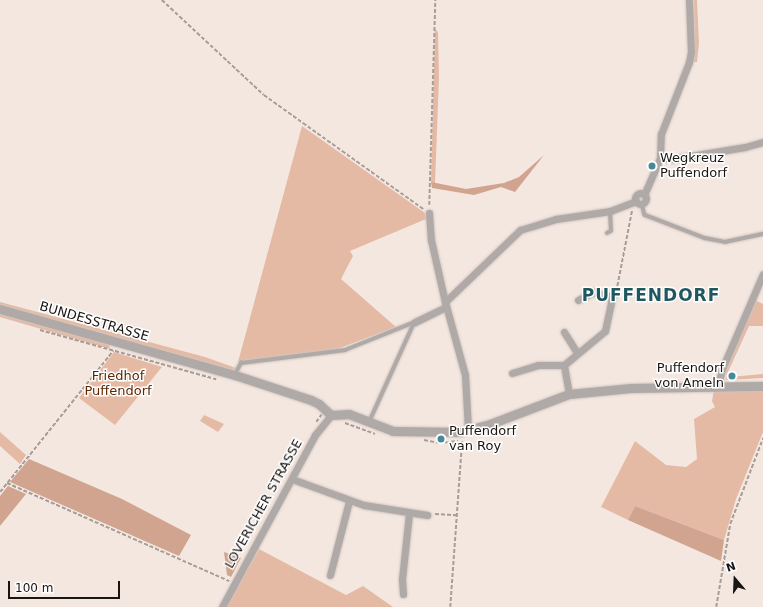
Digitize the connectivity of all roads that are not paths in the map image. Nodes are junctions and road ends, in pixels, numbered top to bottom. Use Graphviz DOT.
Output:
graph roads {
  1 [pos="689,0"];
  2 [pos="763,142"];
  3 [pos="660,158"];
  4 [pos="638,203"];
  5 [pos="610,211"];
  6 [pos="429,213"];
  7 [pos="607,233"];
  8 [pos="763,234"];
  9 [pos="763,274"];
  10 [pos="578,300"];
  11 [pos="446,304"];
  12 [pos="0,309"];
  13 [pos="415,322"];
  14 [pos="564,332"];
  15 [pos="577,353"];
  16 [pos="564,365"];
  17 [pos="512,373"];
  18 [pos="234,375"];
  19 [pos="718,386"];
  20 [pos="763,386"];
  21 [pos="569,394"];
  22 [pos="330,415"];
  23 [pos="368,424"];
  24 [pos="464,431"];
  25 [pos="292,479"];
  26 [pos="349,501"];
  27 [pos="409,514"];
  28 [pos="427,515"];
  29 [pos="330,575"];
  30 [pos="403,594"];
  31 [pos="222,607"];
  1 -- 3 [label="street"];
  2 -- 3 [label="street"];
  3 -- 4 [label="street"];
  4 -- 5 [label="street"];
  4 -- 8 [label="lane"];
  5 -- 7 [label="lane"];
  5 -- 11 [label="street"];
  6 -- 11 [label="street"];
  9 -- 19 [label="street"];
  10 -- 15 [label="street"];
  11 -- 13 [label="street"];
  11 -- 24 [label="street"];
  12 -- 18 [label="street, BUNDESSTRASSE"];
  13 -- 18 [label="lane"];
  13 -- 23 [label="lane"];
  14 -- 15 [label="street"];
  15 -- 16 [label="street"];
  16 -- 17 [label="street"];
  16 -- 21 [label="street"];
  18 -- 22 [label="street, BUNDESSTRASSE"];
  19 -- 20 [label="street"];
  19 -- 21 [label="street"];
  21 -- 24 [label="street"];
  22 -- 23 [label="street"];
  22 -- 25 [label="street, LOVERICHER STRASSE"];
  23 -- 24 [label="street"];
  25 -- 26 [label="street"];
  25 -- 31 [label="street, LOVERICHER STRASSE"];
  26 -- 27 [label="street"];
  26 -- 29 [label="street"];
  27 -- 28 [label="street"];
  27 -- 30 [label="street"];
}
